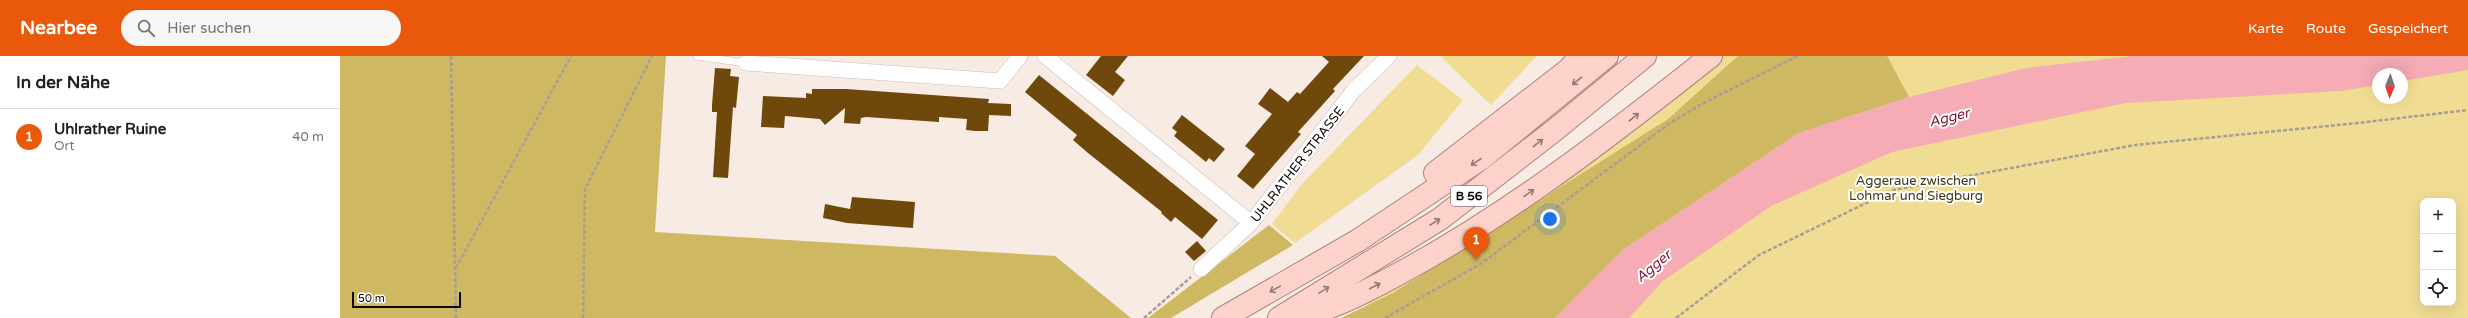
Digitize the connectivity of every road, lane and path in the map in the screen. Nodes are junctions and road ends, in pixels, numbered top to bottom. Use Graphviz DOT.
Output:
graph roads {
  1 [pos="451,56"];
  2 [pos="570,56"];
  3 [pos="652,56"];
  4 [pos="697,56"];
  5 [pos="1020,56"];
  6 [pos="1045,56"];
  7 [pos="1389,56"];
  8 [pos="1580,56"];
  9 [pos="1607,56"];
  10 [pos="1645,56"];
  11 [pos="1711,56"];
  12 [pos="1797,56"];
  13 [pos="1061,60"];
  14 [pos="820,62"];
  15 [pos="746,63"];
  16 [pos="2468,110"];
  17 [pos="1251,223"];
  18 [pos="1357,241"];
  19 [pos="456,268"];
  20 [pos="1201,269"];
  21 [pos="456,318"];
  22 [pos="583,318"];
  23 [pos="1144,318"];
  24 [pos="1224,318"];
  25 [pos="1279,318"];
  26 [pos="1301,318"];
  27 [pos="1385,318"];
  28 [pos="1676,318"];
  1 -- 19 [label="path"];
  2 -- 19 [label="path"];
  3 -- 22 [label="path"];
  4 -- 15 [label="lane"];
  5 -- 14 [label="street"];
  6 -- 13 [label="street"];
  7 -- 17 [label="street, UHLRATHER STRASSE"];
  8 -- 18 [label="highway"];
  9 -- 18 [label="highway, B 56, one-way"];
  25 -- 10 [label="highway, B 56, one-way"];
  26 -- 11 [label="highway, one-way"];
  12 -- 27 [label="path"];
  13 -- 17 [label="street"];
  14 -- 15 [label="street"];
  16 -- 28 [label="path"];
  17 -- 20 [label="street, UHLRATHER STRASSE"];
  18 -- 24 [label="highway, B 56, one-way"];
  19 -- 21 [label="path"];
  20 -- 23 [label="path"];
}
